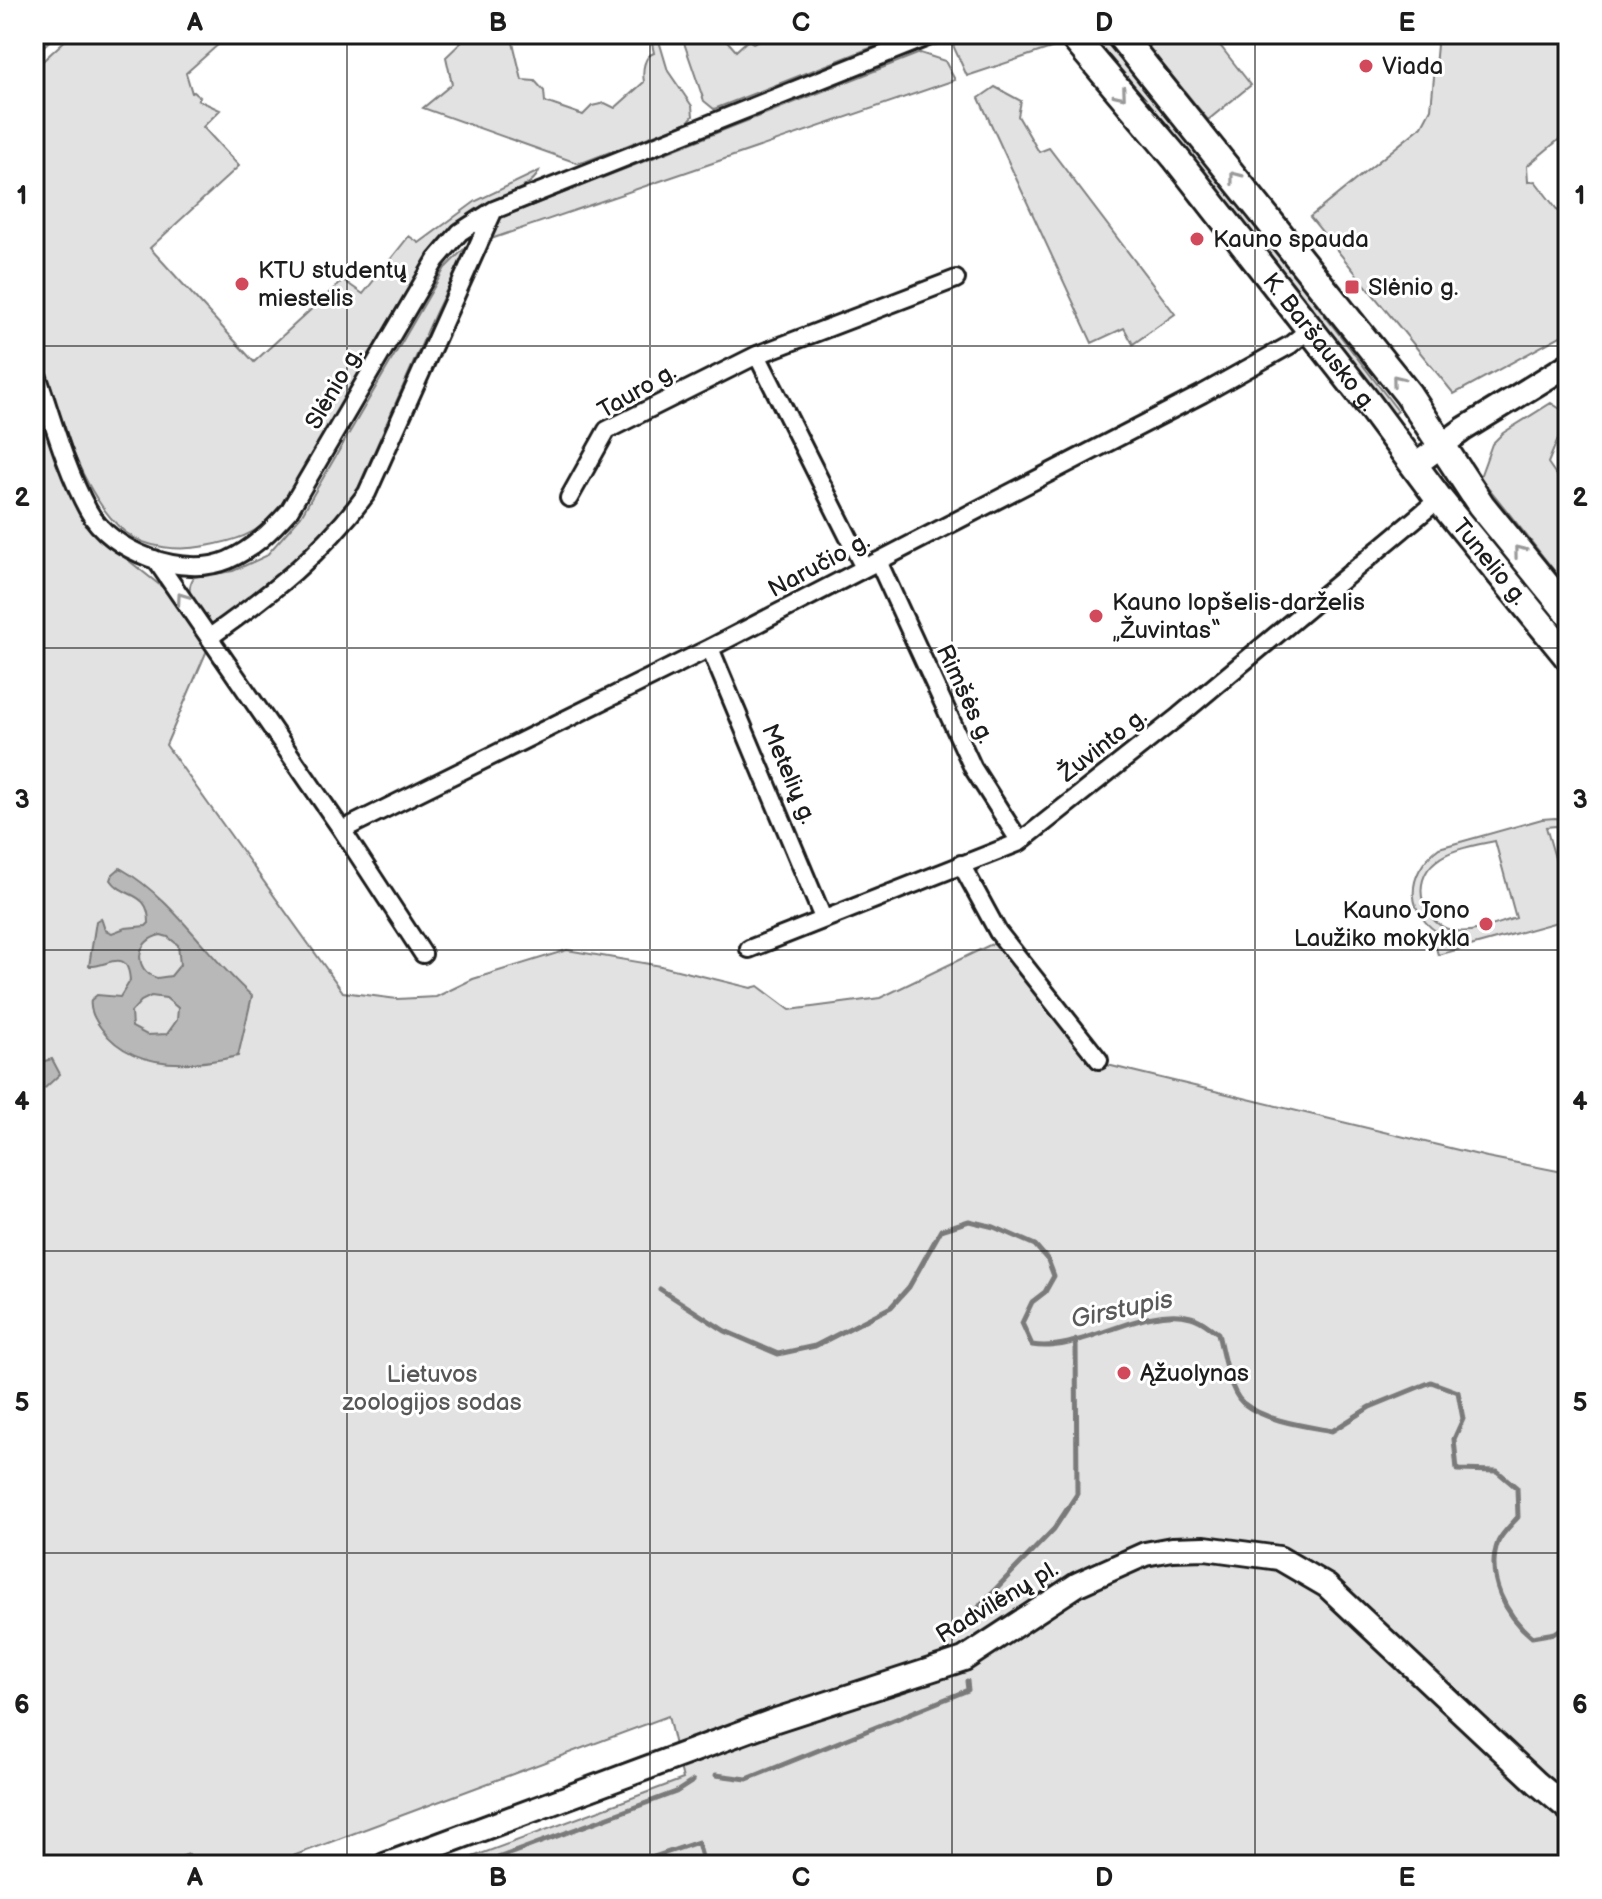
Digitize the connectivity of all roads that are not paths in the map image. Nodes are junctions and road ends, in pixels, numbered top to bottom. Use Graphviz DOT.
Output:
graph roads {
  1 [pos="935,34"];
  2 [pos="1071,34"];
  3 [pos="1119,34"];
  4 [pos="494,210"];
  5 [pos="956,279"];
  6 [pos="1310,329"];
  7 [pos="757,355"];
  8 [pos="1568,365"];
  9 [pos="34,366"];
  10 [pos="1441,445"];
  11 [pos="1414,466"];
  12 [pos="569,498"];
  13 [pos="1439,499"];
  14 [pos="155,559"];
  15 [pos="871,564"];
  16 [pos="1568,612"];
  17 [pos="210,637"];
  18 [pos="710,648"];
  19 [pos="1568,657"];
  20 [pos="342,830"];
  21 [pos="1020,842"];
  22 [pos="961,864"];
  23 [pos="823,918"];
  24 [pos="749,949"];
  25 [pos="423,954"];
  26 [pos="1099,1060"];
  27 [pos="1568,1809"];
  28 [pos="385,1865"];
  1 -- 4 [label="street, Slėnio g."];
  2 -- 6 [label="main road, K. Baršausko g., one-way"];
  10 -- 3 [label="main road, K. Baršausko g., one-way"];
  4 -- 14 [label="street, Slėnio g."];
  4 -- 17 [label="street"];
  5 -- 7 [label="street, Tauro g."];
  6 -- 11 [label="main road, K. Baršausko g."];
  6 -- 15 [label="street, Naručio g."];
  7 -- 12 [label="street, Tauro g."];
  7 -- 15 [label="street"];
  8 -- 10 [label="street"];
  9 -- 14 [label="street, Slėnio g."];
  10 -- 11 [label="street"];
  16 -- 10 [label="main road, Tunelio g., one-way"];
  11 -- 13 [label="main road, Tunelio g."];
  13 -- 19 [label="main road, Tunelio g."];
  13 -- 21 [label="street, Žuvinto g."];
  17 -- 14 [label="street, one-way"];
  15 -- 18 [label="street, Naručio g."];
  15 -- 21 [label="street, Rimšės g."];
  17 -- 20 [label="street"];
  18 -- 20 [label="street, Naručio g."];
  18 -- 23 [label="street, Metelių g."];
  20 -- 25 [label="street"];
  21 -- 22 [label="street, Žuvinto g."];
  22 -- 23 [label="street, Žuvinto g."];
  22 -- 26 [label="street"];
  23 -- 24 [label="street, Žuvinto g."];
  27 -- 28 [label="street, Radvilėnų pl."];
}
